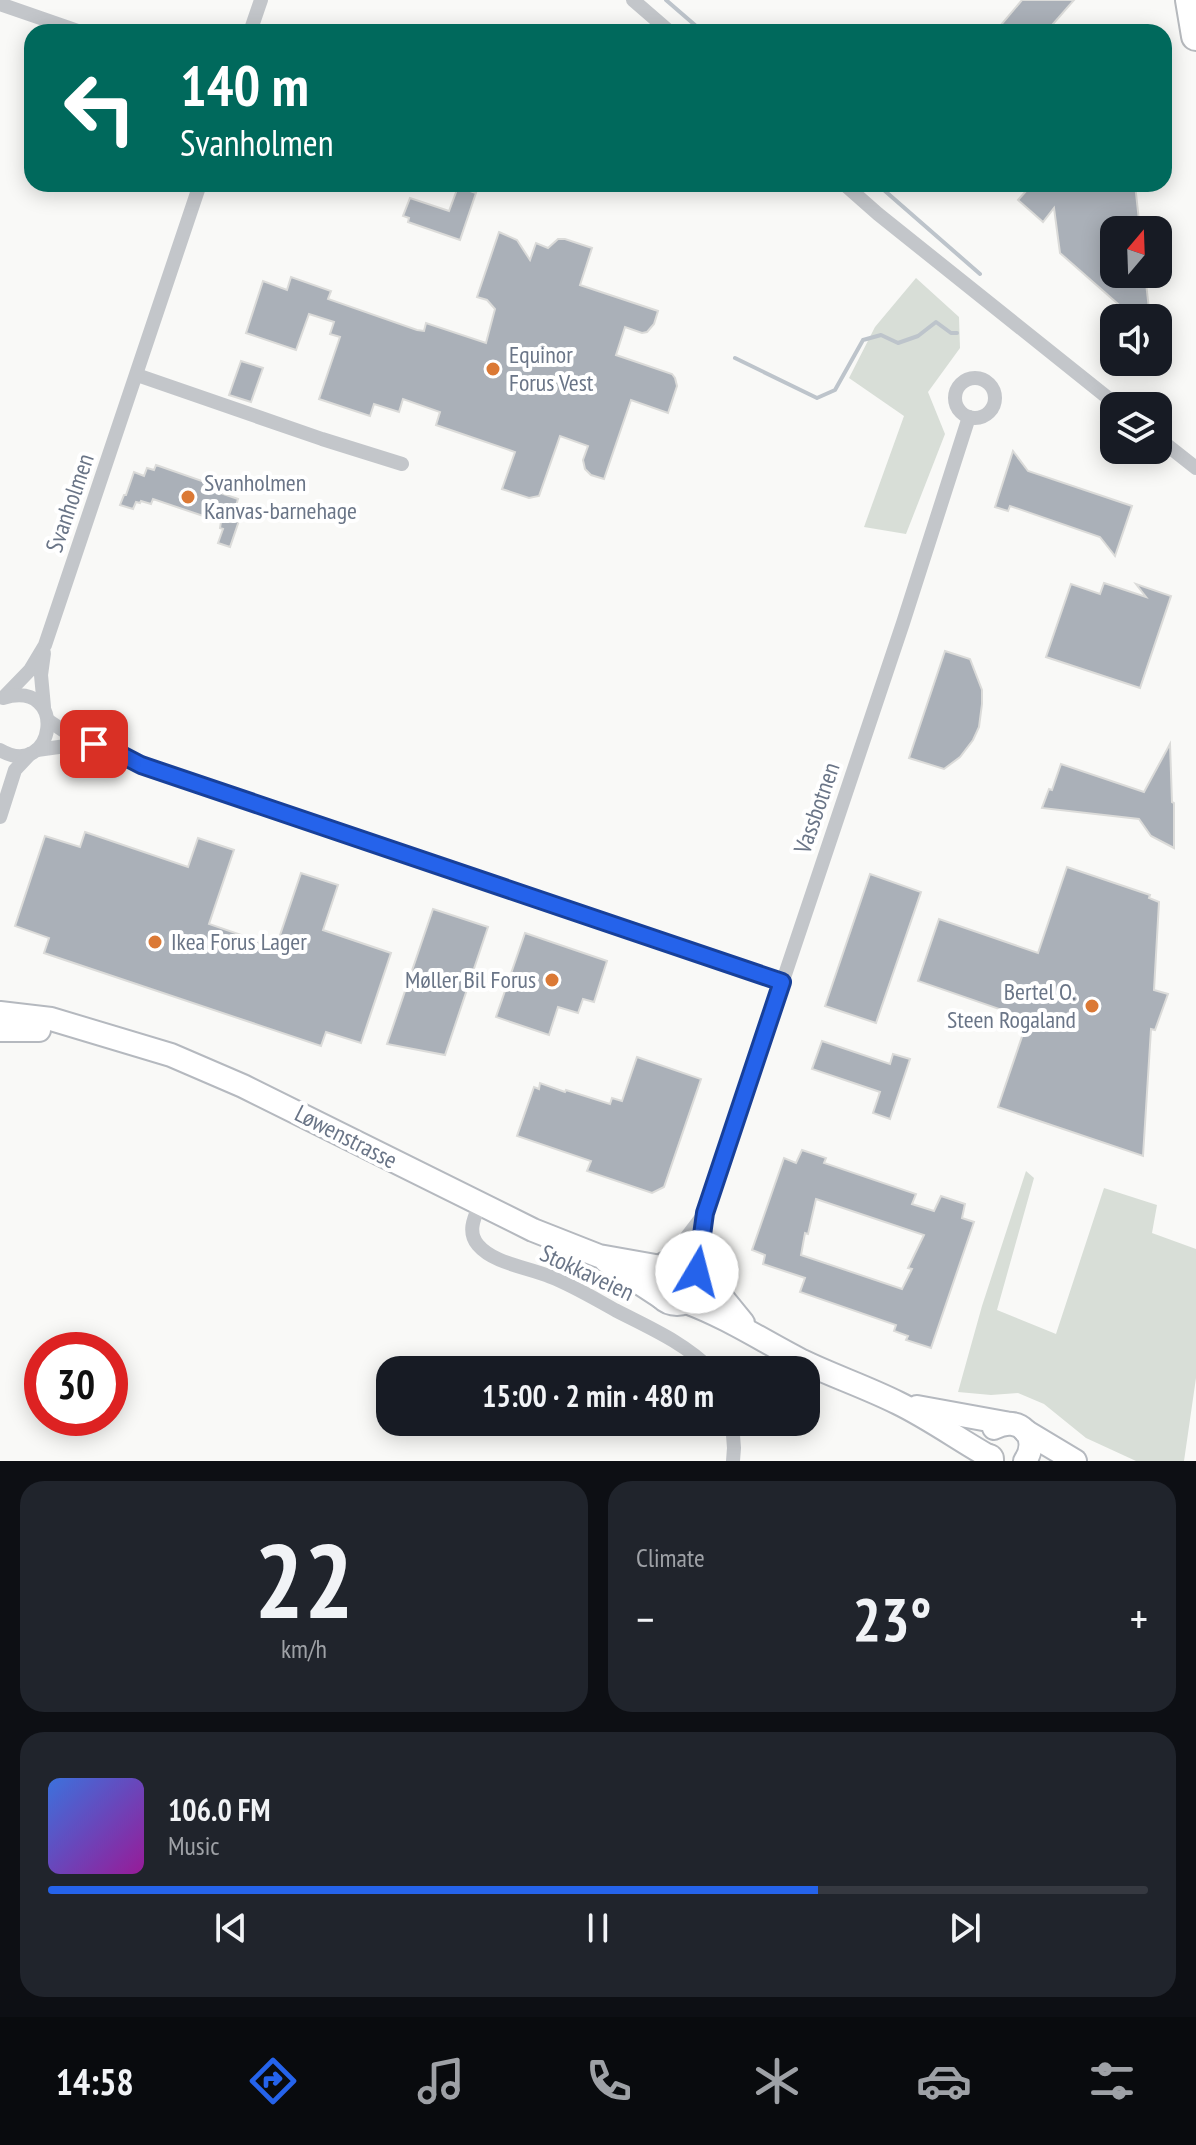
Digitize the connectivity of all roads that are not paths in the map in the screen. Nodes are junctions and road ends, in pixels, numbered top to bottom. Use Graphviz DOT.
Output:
graph roads {
  1 [pos="261,0"];
  2 [pos="633,0"];
  3 [pos="1190,0"];
  4 [pos="0,4"];
  5 [pos="58,24"];
  6 [pos="253,24"];
  7 [pos="661,24"];
  8 [pos="1196,36"];
  9 [pos="197,192"];
  10 [pos="853,192"];
  11 [pos="137,375"];
  12 [pos="1100,392"];
  13 [pos="969,417"];
  14 [pos="1172,449"];
  15 [pos="402,464"];
  16 [pos="1196,468"];
  17 [pos="45,645"];
  18 [pos="2,699"];
  19 [pos="46,714"];
  20 [pos="0,750"];
  21 [pos="33,752"];
  22 [pos="141,765"];
  23 [pos="0,817"];
  24 [pos="782,982"];
  25 [pos="0,1013"];
  26 [pos="0,1030"];
  27 [pos="89,1031"];
  28 [pos="480,1204"];
  29 [pos="705,1213"];
  30 [pos="599,1256"];
  31 [pos="664,1265"];
  32 [pos="697,1272"];
  33 [pos="661,1297"];
  34 [pos="686,1302"];
  35 [pos="749,1330"];
  36 [pos="695,1356"];
  37 [pos="900,1403"];
  38 [pos="1015,1427"];
  39 [pos="733,1436"];
  40 [pos="990,1459"];
  41 [pos="733,1461"];
  42 [pos="1025,1461"];
  43 [pos="1075,1461"];
  1 -- 6 [label="street"];
  2 -- 7 [label="street"];
  3 -- 8 [label="highway"];
  4 -- 5 [label="street"];
  9 -- 11 [label="street, Svanholmen"];
  10 -- 12 [label="street"];
  11 -- 15 [label="street"];
  11 -- 17 [label="street, Svanholmen"];
  13 -- 24 [label="street, Vassbotnen"];
  14 -- 16 [label="street"];
  17 -- 18 [label="street, Svanholmen"];
  17 -- 19 [label="street, Svanholmen"];
  18 -- 19 [label="street"];
  19 -- 21 [label="street"];
  19 -- 22 [label="street"];
  20 -- 21 [label="street"];
  21 -- 22 [label="street"];
  21 -- 23 [label="street"];
  22 -- 24 [label="street"];
  24 -- 29 [label="street, Vassbotnen"];
  25 -- 27 [label="main road, Løwenstrasse"];
  26 -- 27 [label="main road, Løwenstrasse"];
  27 -- 28 [label="main road, Løwenstrasse"];
  28 -- 30 [label="main road, Løwenstrasse"];
  28 -- 36 [label="street, Stokkaveien"];
  29 -- 31 [label="street, Vassbotnen"];
  29 -- 32 [label="street, Vassbotnen"];
  30 -- 31 [label="main road, Løwenstrasse"];
  30 -- 33 [label="main road, Løwenstrasse"];
  31 -- 32 [label="main road"];
  31 -- 33 [label="main road"];
  32 -- 34 [label="main road"];
  32 -- 35 [label="main road"];
  33 -- 34 [label="main road"];
  34 -- 35 [label="main road"];
  35 -- 37 [label="main road"];
  37 -- 38 [label="main road"];
  37 -- 40 [label="main road"];
  38 -- 40 [label="main road"];
  38 -- 42 [label="main road"];
  38 -- 43 [label="main road"];
  39 -- 41 [label="street"];
}
